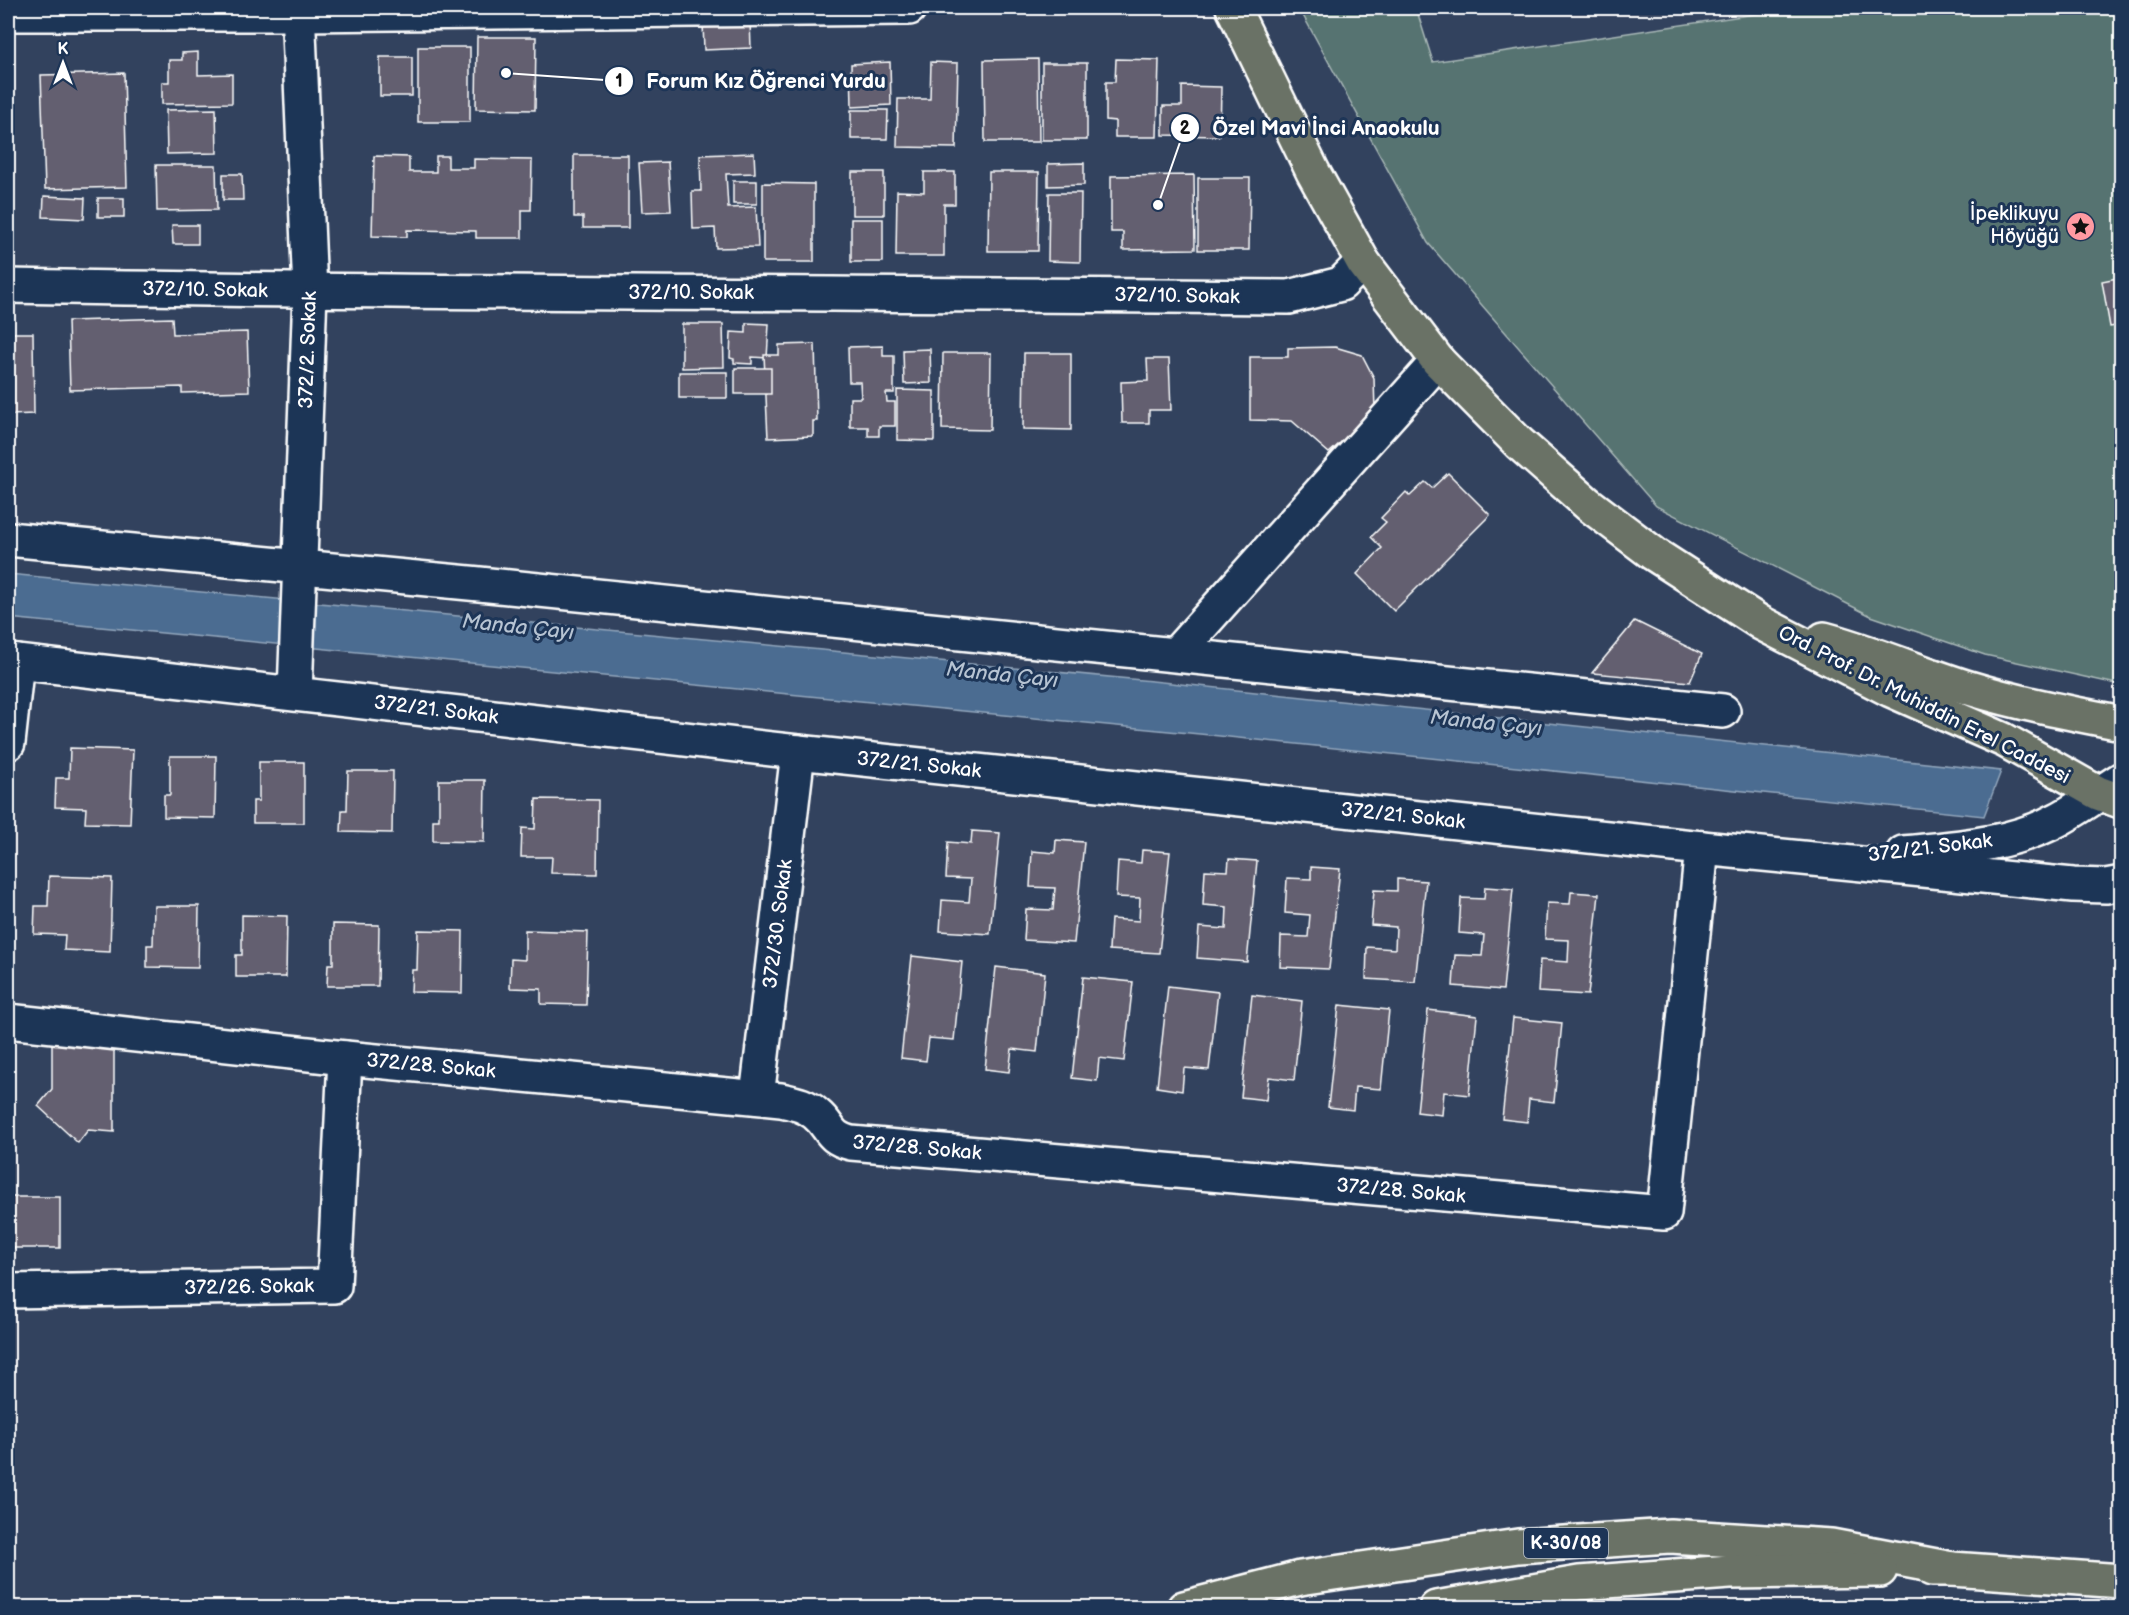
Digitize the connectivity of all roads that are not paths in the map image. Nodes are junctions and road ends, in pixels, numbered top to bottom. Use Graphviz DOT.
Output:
graph roads {
  1 [pos="909,8"];
  2 [pos="1233,8"];
  3 [pos="298,11"];
  4 [pos="8,14"];
  5 [pos="1363,262"];
  6 [pos="8,286"];
  7 [pos="310,292"];
  8 [pos="1438,361"];
  9 [pos="8,539"];
  10 [pos="301,580"];
  11 [pos="1761,623"];
  12 [pos="1176,654"];
  13 [pos="12,661"];
  14 [pos="296,678"];
  15 [pos="1723,711"];
  16 [pos="2121,723"];
  17 [pos="8,743"];
  18 [pos="798,752"];
  19 [pos="2116,794"];
  20 [pos="1702,848"];
  21 [pos="1832,860"];
  22 [pos="2121,883"];
  23 [pos="8,1021"];
  24 [pos="345,1058"];
  25 [pos="757,1097"];
  26 [pos="8,1291"];
  27 [pos="1952,1569"];
  28 [pos="2121,1581"];
  29 [pos="1184,1608"];
  30 [pos="1436,1608"];
  1 -- 3 [label="street"];
  2 -- 5 [label="main road, Ord. Prof. Dr. Muhiddin Erel Caddesi"];
  3 -- 4 [label="street"];
  3 -- 7 [label="street, 372/2. Sokak"];
  5 -- 7 [label="street, 372/10. Sokak"];
  5 -- 8 [label="main road, Ord. Prof. Dr. Muhiddin Erel Caddesi"];
  6 -- 7 [label="street, 372/10. Sokak"];
  7 -- 10 [label="street, 372/2. Sokak"];
  8 -- 11 [label="main road, Ord. Prof. Dr. Muhiddin Erel Caddesi"];
  8 -- 12 [label="street"];
  9 -- 10 [label="street"];
  10 -- 12 [label="street"];
  10 -- 14 [label="street, 372/2. Sokak"];
  11 -- 16 [label="main road, Ord. Prof. Dr. Muhiddin Erel Caddesi"];
  11 -- 19 [label="main road, Ord. Prof. Dr. Muhiddin Erel Caddesi"];
  12 -- 15 [label="street"];
  13 -- 14 [label="street, 372/21. Sokak"];
  13 -- 17 [label="street"];
  14 -- 18 [label="street, 372/21. Sokak"];
  18 -- 20 [label="street, 372/21. Sokak"];
  18 -- 25 [label="street, 372/30. Sokak"];
  19 -- 21 [label="street, 372/21. Sokak"];
  20 -- 21 [label="street, 372/21. Sokak"];
  20 -- 25 [label="street, 372/28. Sokak"];
  21 -- 22 [label="street, 372/21. Sokak"];
  23 -- 24 [label="street, 372/28. Sokak"];
  24 -- 25 [label="street, 372/28. Sokak"];
  24 -- 26 [label="street, 372/26. Sokak"];
  27 -- 28 [label="main road"];
  27 -- 29 [label="main road, K-30/08"];
  27 -- 30 [label="main road"];
}
